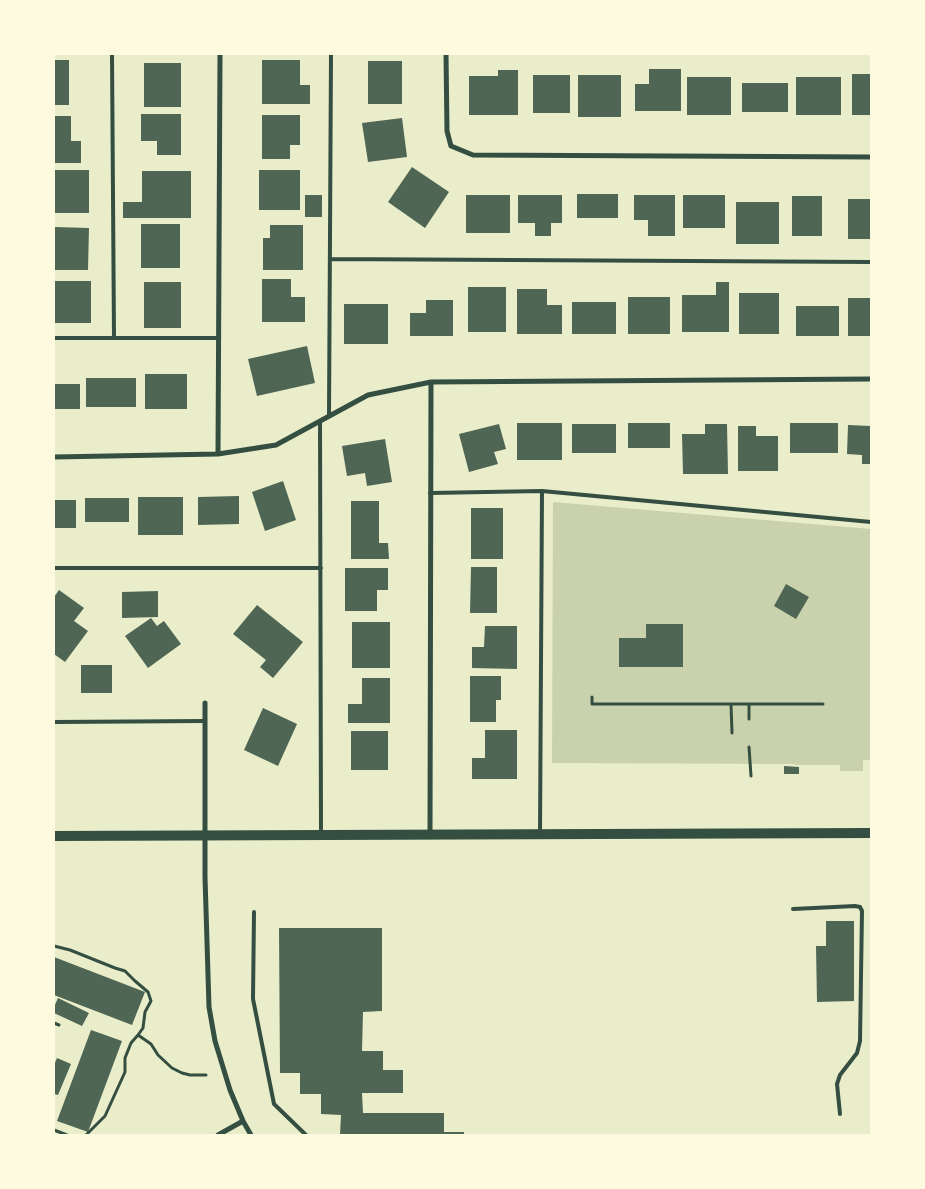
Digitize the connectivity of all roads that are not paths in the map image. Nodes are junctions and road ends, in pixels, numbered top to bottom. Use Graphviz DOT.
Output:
graph roads {
  1 [pos="112,54"];
  2 [pos="220,54"];
  3 [pos="331,54"];
  4 [pos="446,54"];
  5 [pos="871,157"];
  6 [pos="330,259"];
  7 [pos="871,262"];
  8 [pos="54,338"];
  9 [pos="114,338"];
  10 [pos="219,338"];
  11 [pos="871,379"];
  12 [pos="431,382"];
  13 [pos="329,416"];
  14 [pos="320,421"];
  15 [pos="218,454"];
  16 [pos="54,457"];
  17 [pos="542,491"];
  18 [pos="430,493"];
  19 [pos="871,522"];
  20 [pos="54,568"];
  21 [pos="320,568"];
  22 [pos="205,702"];
  23 [pos="205,721"];
  24 [pos="54,722"];
  25 [pos="871,833"];
  26 [pos="430,834"];
  27 [pos="540,834"];
  28 [pos="321,835"];
  29 [pos="54,836"];
  30 [pos="205,836"];
  31 [pos="793,909"];
  32 [pos="254,912"];
  33 [pos="840,1114"];
  34 [pos="243,1121"];
  35 [pos="218,1135"];
  36 [pos="251,1135"];
  37 [pos="306,1135"];
  1 -- 9 [label="lane"];
  2 -- 10 [label="street"];
  3 -- 6 [label="lane"];
  4 -- 5 [label="street"];
  6 -- 7 [label="lane"];
  6 -- 13 [label="lane"];
  8 -- 9 [label="lane"];
  9 -- 10 [label="lane"];
  10 -- 15 [label="street"];
  11 -- 12 [label="street"];
  12 -- 13 [label="street"];
  12 -- 18 [label="street"];
  13 -- 14 [label="street"];
  14 -- 15 [label="street"];
  14 -- 21 [label="lane"];
  15 -- 16 [label="street"];
  17 -- 18 [label="lane"];
  17 -- 19 [label="lane"];
  17 -- 27 [label="lane"];
  18 -- 26 [label="street"];
  20 -- 21 [label="lane"];
  21 -- 28 [label="lane"];
  22 -- 23 [label="street"];
  23 -- 24 [label="lane"];
  23 -- 30 [label="street"];
  25 -- 27 [label="main road"];
  26 -- 27 [label="main road"];
  26 -- 28 [label="main road"];
  28 -- 30 [label="main road"];
  29 -- 30 [label="main road"];
  30 -- 34 [label="street"];
  31 -- 33 [label="lane"];
  32 -- 37 [label="lane"];
  34 -- 35 [label="street"];
  34 -- 36 [label="street"];
}
